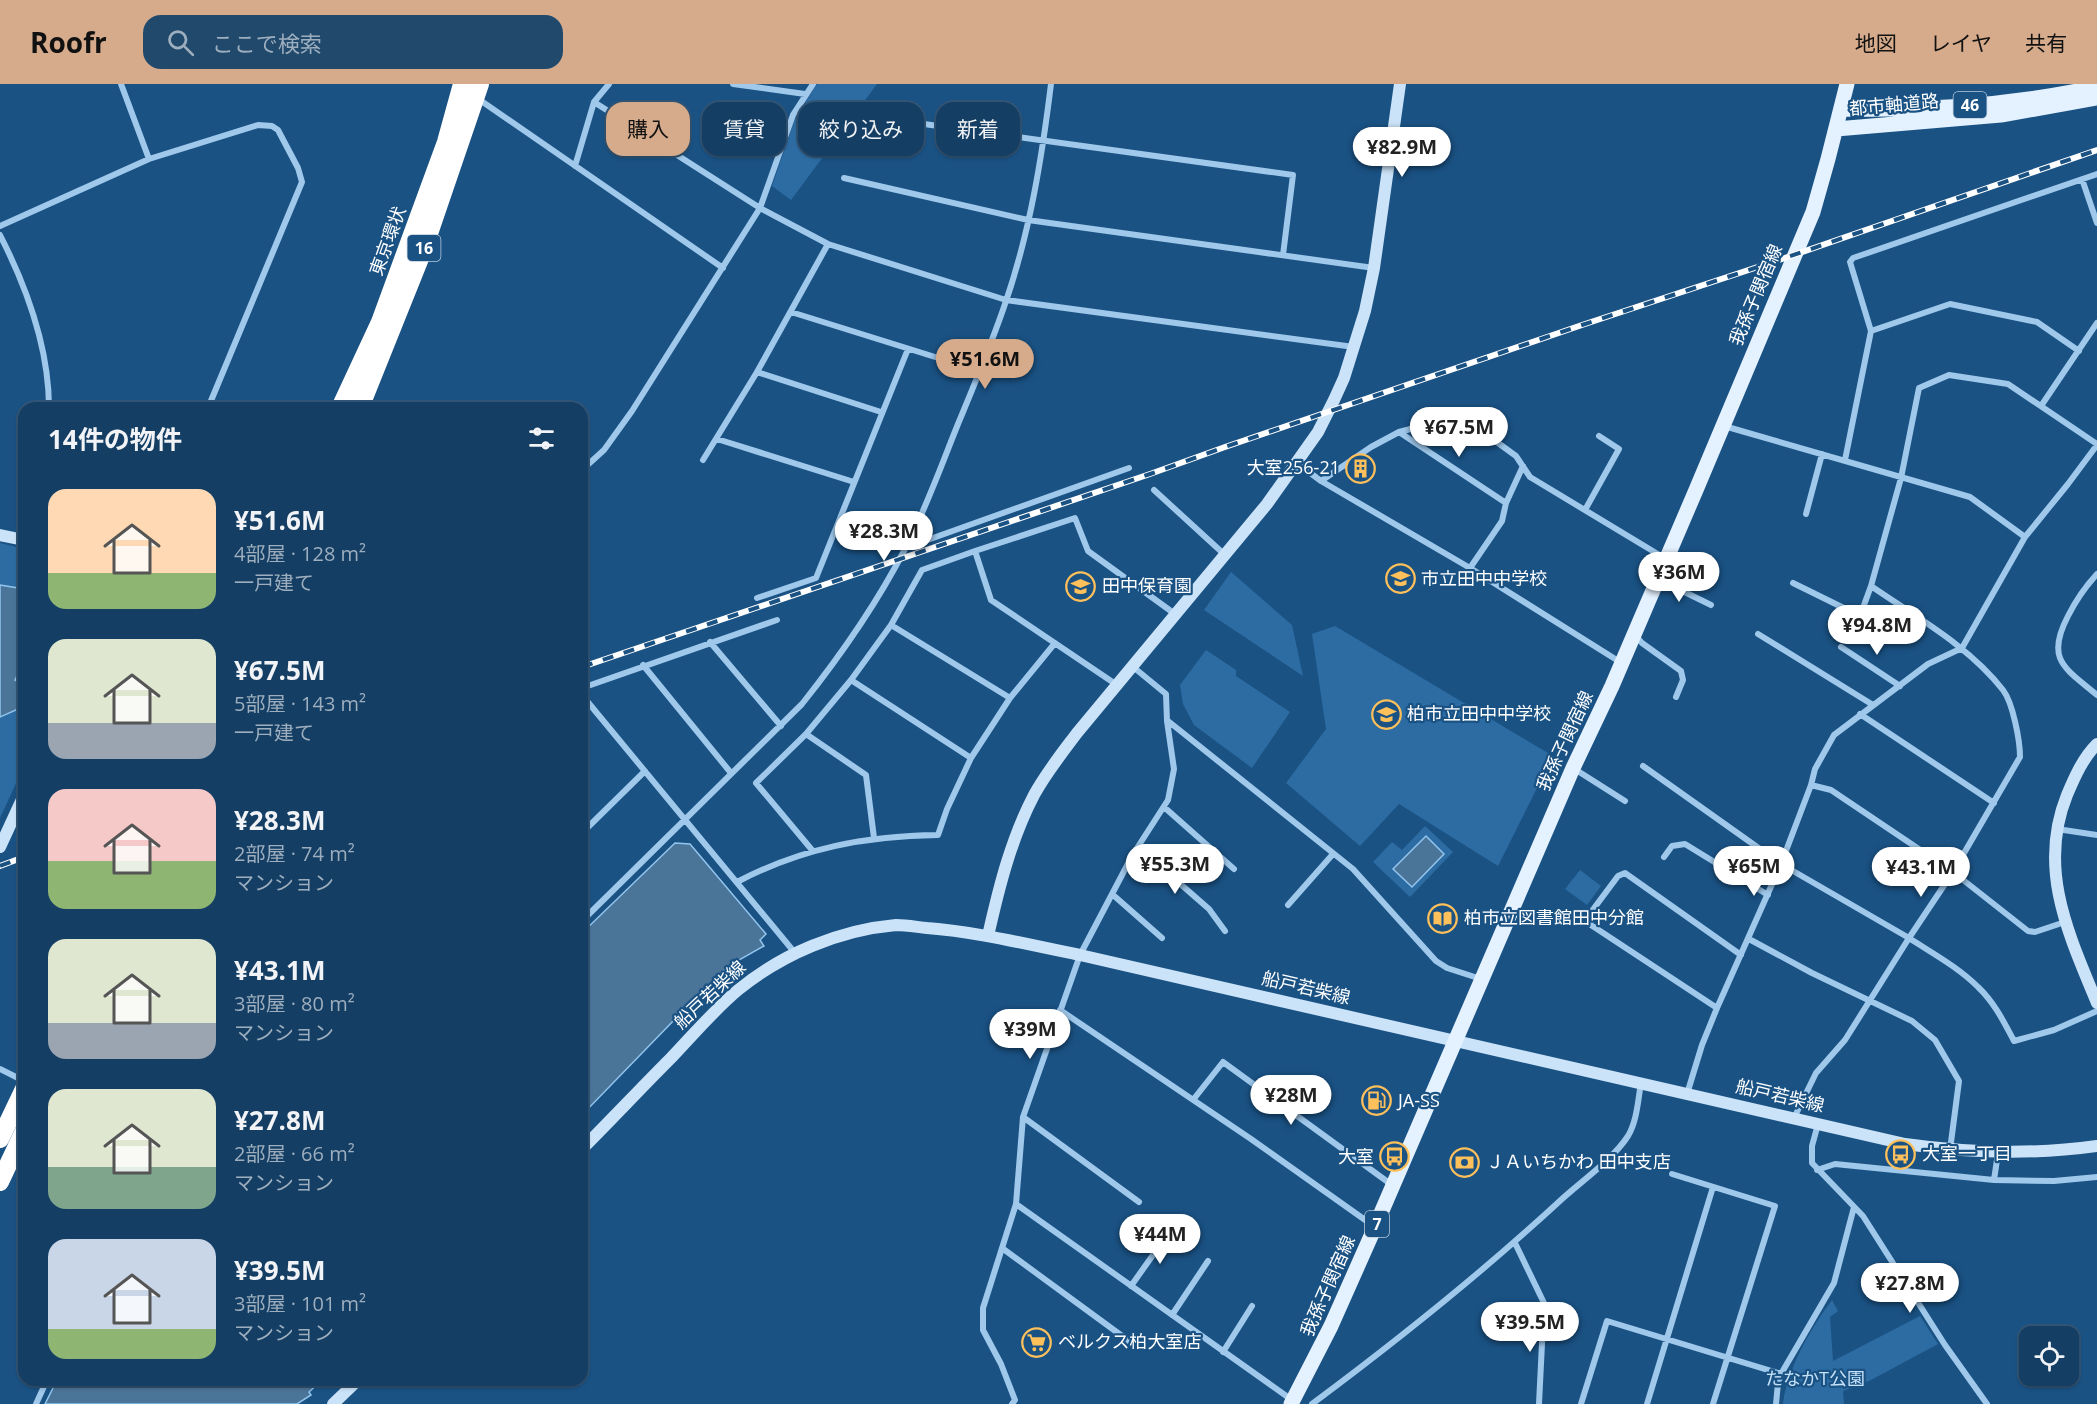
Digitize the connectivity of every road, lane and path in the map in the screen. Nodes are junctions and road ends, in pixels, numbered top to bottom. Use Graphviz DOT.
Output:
graph roads {
  1 [pos="122,84"];
  2 [pos="462,84"];
  3 [pos="609,84"];
  4 [pos="733,84"];
  5 [pos="813,84"];
  6 [pos="1052,84"];
  7 [pos="1400,84"];
  8 [pos="1847,84"];
  9 [pos="2097,87"];
  10 [pos="478,91"];
  11 [pos="805,94"];
  12 [pos="2097,98"];
  13 [pos="594,102"];
  14 [pos="1841,109"];
  15 [pos="924,124"];
  16 [pos="1836,129"];
  17 [pos="1044,142"];
  18 [pos="148,159"];
  19 [pos="575,166"];
  20 [pos="2097,174"];
  21 [pos="844,178"];
  22 [pos="2082,178"];
  23 [pos="760,208"];
  24 [pos="1028,220"];
  25 [pos="2097,223"];
  26 [pos="0,225"];
  27 [pos="0,235"];
  28 [pos="828,244"];
  29 [pos="1283,255"];
  30 [pos="723,268"];
  31 [pos="1374,268"];
  32 [pos="1006,300"];
  33 [pos="790,312"];
  34 [pos="2097,323"];
  35 [pos="1871,331"];
  36 [pos="1355,347"];
  37 [pos="908,349"];
  38 [pos="2079,351"];
  39 [pos="980,371"];
  40 [pos="757,372"];
  41 [pos="49,402"];
  42 [pos="211,402"];
  43 [pos="343,402"];
  44 [pos="362,402"];
  45 [pos="2042,406"];
  46 [pos="881,412"];
  47 [pos="1723,425"];
  48 [pos="1399,432"];
  49 [pos="1599,436"];
  50 [pos="717,439"];
  51 [pos="2097,444"];
  52 [pos="1822,454"];
  53 [pos="704,460"];
  54 [pos="1845,460"];
  55 [pos="1297,463"];
  56 [pos="588,465"];
  57 [pos="1523,466"];
  58 [pos="1129,468"];
  59 [pos="1901,478"];
  60 [pos="1321,481"];
  61 [pos="854,482"];
  62 [pos="1154,490"];
  63 [pos="1506,503"];
  64 [pos="1585,510"];
  65 [pos="1806,514"];
  66 [pos="0,535"];
  67 [pos="2025,537"];
  68 [pos="18,539"];
  69 [pos="905,548"];
  70 [pos="975,551"];
  71 [pos="1225,555"];
  72 [pos="1665,559"];
  73 [pos="1470,568"];
  74 [pos="1657,579"];
  75 [pos="2095,579"];
  76 [pos="1793,583"];
  77 [pos="1871,586"];
  78 [pos="757,598"];
  79 [pos="1711,605"];
  80 [pos="1176,614"];
  81 [pos="777,620"];
  82 [pos="891,625"];
  83 [pos="1634,633"];
  84 [pos="1758,634"];
  85 [pos="710,642"];
  86 [pos="1055,644"];
  87 [pos="1841,647"];
  88 [pos="1962,648"];
  89 [pos="1621,663"];
  90 [pos="643,665"];
  91 [pos="1132,666"];
  92 [pos="851,680"];
  93 [pos="1117,685"];
  94 [pos="588,686"];
  95 [pos="1900,686"];
  96 [pos="2097,695"];
  97 [pos="1010,698"];
  98 [pos="1676,698"];
  99 [pos="588,702"];
  100 [pos="1873,705"];
  101 [pos="1860,714"];
  102 [pos="1167,721"];
  103 [pos="780,726"];
  104 [pos="806,735"];
  105 [pos="2097,744"];
  106 [pos="971,758"];
  107 [pos="1643,766"];
  108 [pos="1573,768"];
  109 [pos="645,771"];
  110 [pos="732,772"];
  111 [pos="1811,785"];
  112 [pos="1625,801"];
  113 [pos="1994,803"];
  114 [pos="1164,807"];
  115 [pos="18,808"];
  116 [pos="685,819"];
  117 [pos="588,827"];
  118 [pos="2056,829"];
  119 [pos="2097,835"];
  120 [pos="874,837"];
  121 [pos="0,847"];
  122 [pos="1138,847"];
  123 [pos="812,850"];
  124 [pos="1333,854"];
  125 [pos="1664,857"];
  126 [pos="1781,864"];
  127 [pos="1234,869"];
  128 [pos="1953,872"];
  129 [pos="737,882"];
  130 [pos="1112,894"];
  131 [pos="1768,895"];
  132 [pos="1288,905"];
  133 [pos="588,915"];
  134 [pos="2065,922"];
  135 [pos="1225,931"];
  136 [pos="988,936"];
  137 [pos="1162,938"];
  138 [pos="1909,938"];
  139 [pos="1749,939"];
  140 [pos="795,953"];
  141 [pos="1080,955"];
  142 [pos="1741,955"];
  143 [pos="1481,979"];
  144 [pos="1869,1000"];
  145 [pos="2097,1003"];
  146 [pos="1717,1008"];
  147 [pos="1059,1010"];
  148 [pos="2097,1011"];
  149 [pos="1456,1041"];
  150 [pos="0,1069"];
  151 [pos="18,1078"];
  152 [pos="1641,1083"];
  153 [pos="1687,1094"];
  154 [pos="1193,1100"];
  155 [pos="18,1102"];
  156 [pos="1023,1117"];
  157 [pos="1794,1118"];
  158 [pos="1818,1123"];
  159 [pos="0,1139"];
  160 [pos="588,1143"];
  161 [pos="18,1144"];
  162 [pos="2097,1146"];
  163 [pos="1950,1150"];
  164 [pos="1998,1153"];
  165 [pos="1817,1170"];
  166 [pos="1672,1174"];
  167 [pos="2097,1177"];
  168 [pos="1994,1180"];
  169 [pos="0,1182"];
  170 [pos="1394,1185"];
  171 [pos="1713,1187"];
  172 [pos="1139,1202"];
  173 [pos="1016,1204"];
  174 [pos="1854,1207"];
  175 [pos="1376,1227"];
  176 [pos="1170,1231"];
  177 [pos="1515,1243"];
  178 [pos="1002,1248"];
  179 [pos="1208,1261"];
  180 [pos="1131,1286"];
  181 [pos="1252,1306"];
  182 [pos="1172,1315"];
  183 [pos="1667,1338"];
  184 [pos="1133,1344"];
  185 [pos="1223,1352"];
  186 [pos="1727,1357"];
  187 [pos="1781,1374"];
  188 [pos="44,1386"];
  189 [pos="352,1386"];
  190 [pos="1292,1403"];
  191 [pos="36,1404"];
  192 [pos="333,1404"];
  193 [pos="1012,1404"];
  194 [pos="1312,1404"];
  195 [pos="1539,1404"];
  196 [pos="1581,1404"];
  197 [pos="1647,1404"];
  198 [pos="1713,1404"];
  199 [pos="1776,1404"];
  200 [pos="1987,1404"];
  1 -- 18 [label="street"];
  2 -- 10 [label="street"];
  2 -- 43 [label="highway, 東京環状 / 16"];
  3 -- 13 [label="street"];
  4 -- 11 [label="street"];
  5 -- 11 [label="street"];
  6 -- 17 [label="street"];
  7 -- 31 [label="street"];
  8 -- 14 [label="main road, 我孫子関宿線 / 7"];
  9 -- 14 [label="main road, 都市軸道路 / 46"];
  10 -- 19 [label="street"];
  10 -- 44 [label="highway, 東京環状 / 16"];
  11 -- 23 [label="street"];
  12 -- 16 [label="main road, 都市軸道路 / 46"];
  13 -- 19 [label="street"];
  13 -- 23 [label="street"];
  14 -- 16 [label="main road, 我孫子関宿線 / 7"];
  15 -- 17 [label="street"];
  16 -- 47 [label="main road, 我孫子関宿線 / 7"];
  17 -- 24 [label="street"];
  17 -- 29 [label="street"];
  18 -- 26 [label="street"];
  18 -- 42 [label="street"];
  19 -- 30 [label="street"];
  20 -- 22 [label="street"];
  21 -- 24 [label="street"];
  22 -- 25 [label="street"];
  22 -- 35 [label="street"];
  23 -- 28 [label="street"];
  23 -- 30 [label="street"];
  24 -- 29 [label="street"];
  24 -- 32 [label="street"];
  27 -- 41 [label="street"];
  28 -- 32 [label="street"];
  28 -- 33 [label="street"];
  29 -- 31 [label="street"];
  30 -- 56 [label="street"];
  31 -- 36 [label="street"];
  32 -- 36 [label="street"];
  32 -- 39 [label="street"];
  33 -- 37 [label="street"];
  33 -- 40 [label="street"];
  34 -- 38 [label="street"];
  35 -- 38 [label="street"];
  35 -- 54 [label="street"];
  36 -- 55 [label="street"];
  37 -- 39 [label="street"];
  37 -- 46 [label="street"];
  38 -- 45 [label="street"];
  39 -- 69 [label="street"];
  40 -- 46 [label="street"];
  40 -- 50 [label="street"];
  45 -- 51 [label="street"];
  45 -- 59 [label="street"];
  46 -- 61 [label="street"];
  47 -- 52 [label="street"];
  47 -- 72 [label="main road, 我孫子関宿線 / 7"];
  48 -- 57 [label="street"];
  48 -- 60 [label="street"];
  48 -- 63 [label="street"];
  49 -- 64 [label="street"];
  50 -- 53 [label="street"];
  50 -- 61 [label="street"];
  51 -- 67 [label="street"];
  52 -- 54 [label="street"];
  52 -- 65 [label="street"];
  54 -- 59 [label="street"];
  55 -- 60 [label="street"];
  55 -- 71 [label="street"];
  57 -- 63 [label="street"];
  57 -- 64 [label="street"];
  58 -- 69 [label="street"];
  59 -- 67 [label="street"];
  59 -- 77 [label="street"];
  60 -- 73 [label="street"];
  61 -- 78 [label="street"];
  62 -- 71 [label="street"];
  63 -- 73 [label="street"];
  64 -- 72 [label="street"];
  66 -- 68 [label="street"];
  67 -- 88 [label="street"];
  69 -- 103 [label="street"];
  70 -- 80 [label="street"];
  70 -- 82 [label="street"];
  70 -- 86 [label="street"];
  71 -- 80 [label="street"];
  72 -- 74 [label="main road, 我孫子関宿線 / 7"];
  73 -- 89 [label="street"];
  74 -- 79 [label="street"];
  74 -- 83 [label="main road, 我孫子関宿線 / 7"];
  75 -- 96 [label="street"];
  76 -- 77 [label="street"];
  77 -- 88 [label="street"];
  80 -- 91 [label="street"];
  81 -- 85 [label="street"];
  82 -- 92 [label="street"];
  82 -- 97 [label="street"];
  83 -- 89 [label="main road, 我孫子関宿線 / 7"];
  83 -- 98 [label="street"];
  84 -- 100 [label="street"];
  85 -- 90 [label="street"];
  85 -- 103 [label="street"];
  86 -- 93 [label="street"];
  86 -- 97 [label="street"];
  87 -- 95 [label="street"];
  88 -- 95 [label="street"];
  88 -- 113 [label="street"];
  89 -- 108 [label="main road, 我孫子関宿線 / 7"];
  90 -- 94 [label="street"];
  90 -- 110 [label="street"];
  91 -- 93 [label="street"];
  91 -- 102 [label="street"];
  92 -- 104 [label="street"];
  92 -- 106 [label="street"];
  93 -- 136 [label="street"];
  95 -- 100 [label="street"];
  97 -- 106 [label="street"];
  99 -- 109 [label="street"];
  100 -- 101 [label="street"];
  101 -- 111 [label="street"];
  101 -- 113 [label="street"];
  102 -- 114 [label="street"];
  102 -- 124 [label="street"];
  103 -- 110 [label="street"];
  104 -- 120 [label="street"];
  104 -- 123 [label="street"];
  105 -- 118 [label="street"];
  106 -- 120 [label="street"];
  107 -- 126 [label="street"];
  108 -- 112 [label="street"];
  108 -- 143 [label="main road, 我孫子関宿線 / 7"];
  109 -- 116 [label="street"];
  109 -- 117 [label="street"];
  110 -- 116 [label="street"];
  111 -- 126 [label="street"];
  111 -- 128 [label="street"];
  113 -- 128 [label="street"];
  114 -- 122 [label="street"];
  114 -- 127 [label="street"];
  115 -- 121 [label="street"];
  116 -- 129 [label="street"];
  116 -- 133 [label="street"];
  118 -- 119 [label="street"];
  118 -- 134 [label="street"];
  120 -- 123 [label="street"];
  122 -- 130 [label="street"];
  122 -- 135 [label="street"];
  123 -- 129 [label="street"];
  124 -- 132 [label="street"];
  124 -- 143 [label="street"];
  125 -- 131 [label="street"];
  126 -- 131 [label="street"];
  126 -- 138 [label="street"];
  128 -- 134 [label="street"];
  128 -- 138 [label="street"];
  129 -- 140 [label="street"];
  130 -- 137 [label="street"];
  130 -- 141 [label="street"];
  131 -- 139 [label="street"];
  134 -- 145 [label="street"];
  136 -- 140 [label="street, 船戸若柴線"];
  136 -- 141 [label="street, 船戸若柴線"];
  138 -- 144 [label="street"];
  138 -- 148 [label="street"];
  139 -- 142 [label="street"];
  139 -- 144 [label="street"];
  140 -- 160 [label="street, 船戸若柴線"];
  141 -- 147 [label="street"];
  141 -- 149 [label="street, 船戸若柴線"];
  142 -- 146 [label="street"];
  142 -- 146 [label="street"];
  143 -- 149 [label="main road, 我孫子関宿線 / 7"];
  144 -- 157 [label="street"];
  144 -- 163 [label="street"];
  146 -- 153 [label="street"];
  147 -- 154 [label="street"];
  147 -- 156 [label="street"];
  149 -- 152 [label="street, 船戸若柴線"];
  149 -- 170 [label="main road, 我孫子関宿線 / 7"];
  150 -- 151 [label="street"];
  152 -- 153 [label="street, 船戸若柴線"];
  152 -- 177 [label="street"];
  153 -- 157 [label="street, 船戸若柴線"];
  154 -- 170 [label="street"];
  154 -- 175 [label="street"];
  155 -- 159 [label="highway"];
  156 -- 172 [label="street"];
  156 -- 173 [label="street"];
  157 -- 158 [label="street, 船戸若柴線"];
  158 -- 163 [label="street, 船戸若柴線"];
  158 -- 165 [label="street"];
  161 -- 169 [label="highway"];
  162 -- 164 [label="street, 船戸若柴線"];
  163 -- 164 [label="street, 船戸若柴線"];
  164 -- 168 [label="street"];
  165 -- 168 [label="street"];
  165 -- 174 [label="street"];
  166 -- 171 [label="street"];
  167 -- 168 [label="street"];
  170 -- 175 [label="main road, 我孫子関宿線 / 7"];
  171 -- 183 [label="street"];
  171 -- 186 [label="street"];
  173 -- 178 [label="street"];
  173 -- 180 [label="street"];
  174 -- 187 [label="street"];
  174 -- 200 [label="street"];
  175 -- 190 [label="main road, 我孫子関宿線 / 7"];
  176 -- 180 [label="street"];
  177 -- 194 [label="street"];
  177 -- 195 [label="street"];
  178 -- 184 [label="street"];
  178 -- 193 [label="street"];
  179 -- 182 [label="street"];
  180 -- 182 [label="street"];
  181 -- 185 [label="street"];
  182 -- 185 [label="street"];
  183 -- 186 [label="street"];
  183 -- 196 [label="street"];
  183 -- 197 [label="street"];
  185 -- 190 [label="street"];
  186 -- 187 [label="street"];
  186 -- 198 [label="street"];
  187 -- 199 [label="street"];
  188 -- 191 [label="street"];
  189 -- 192 [label="street"];
}
